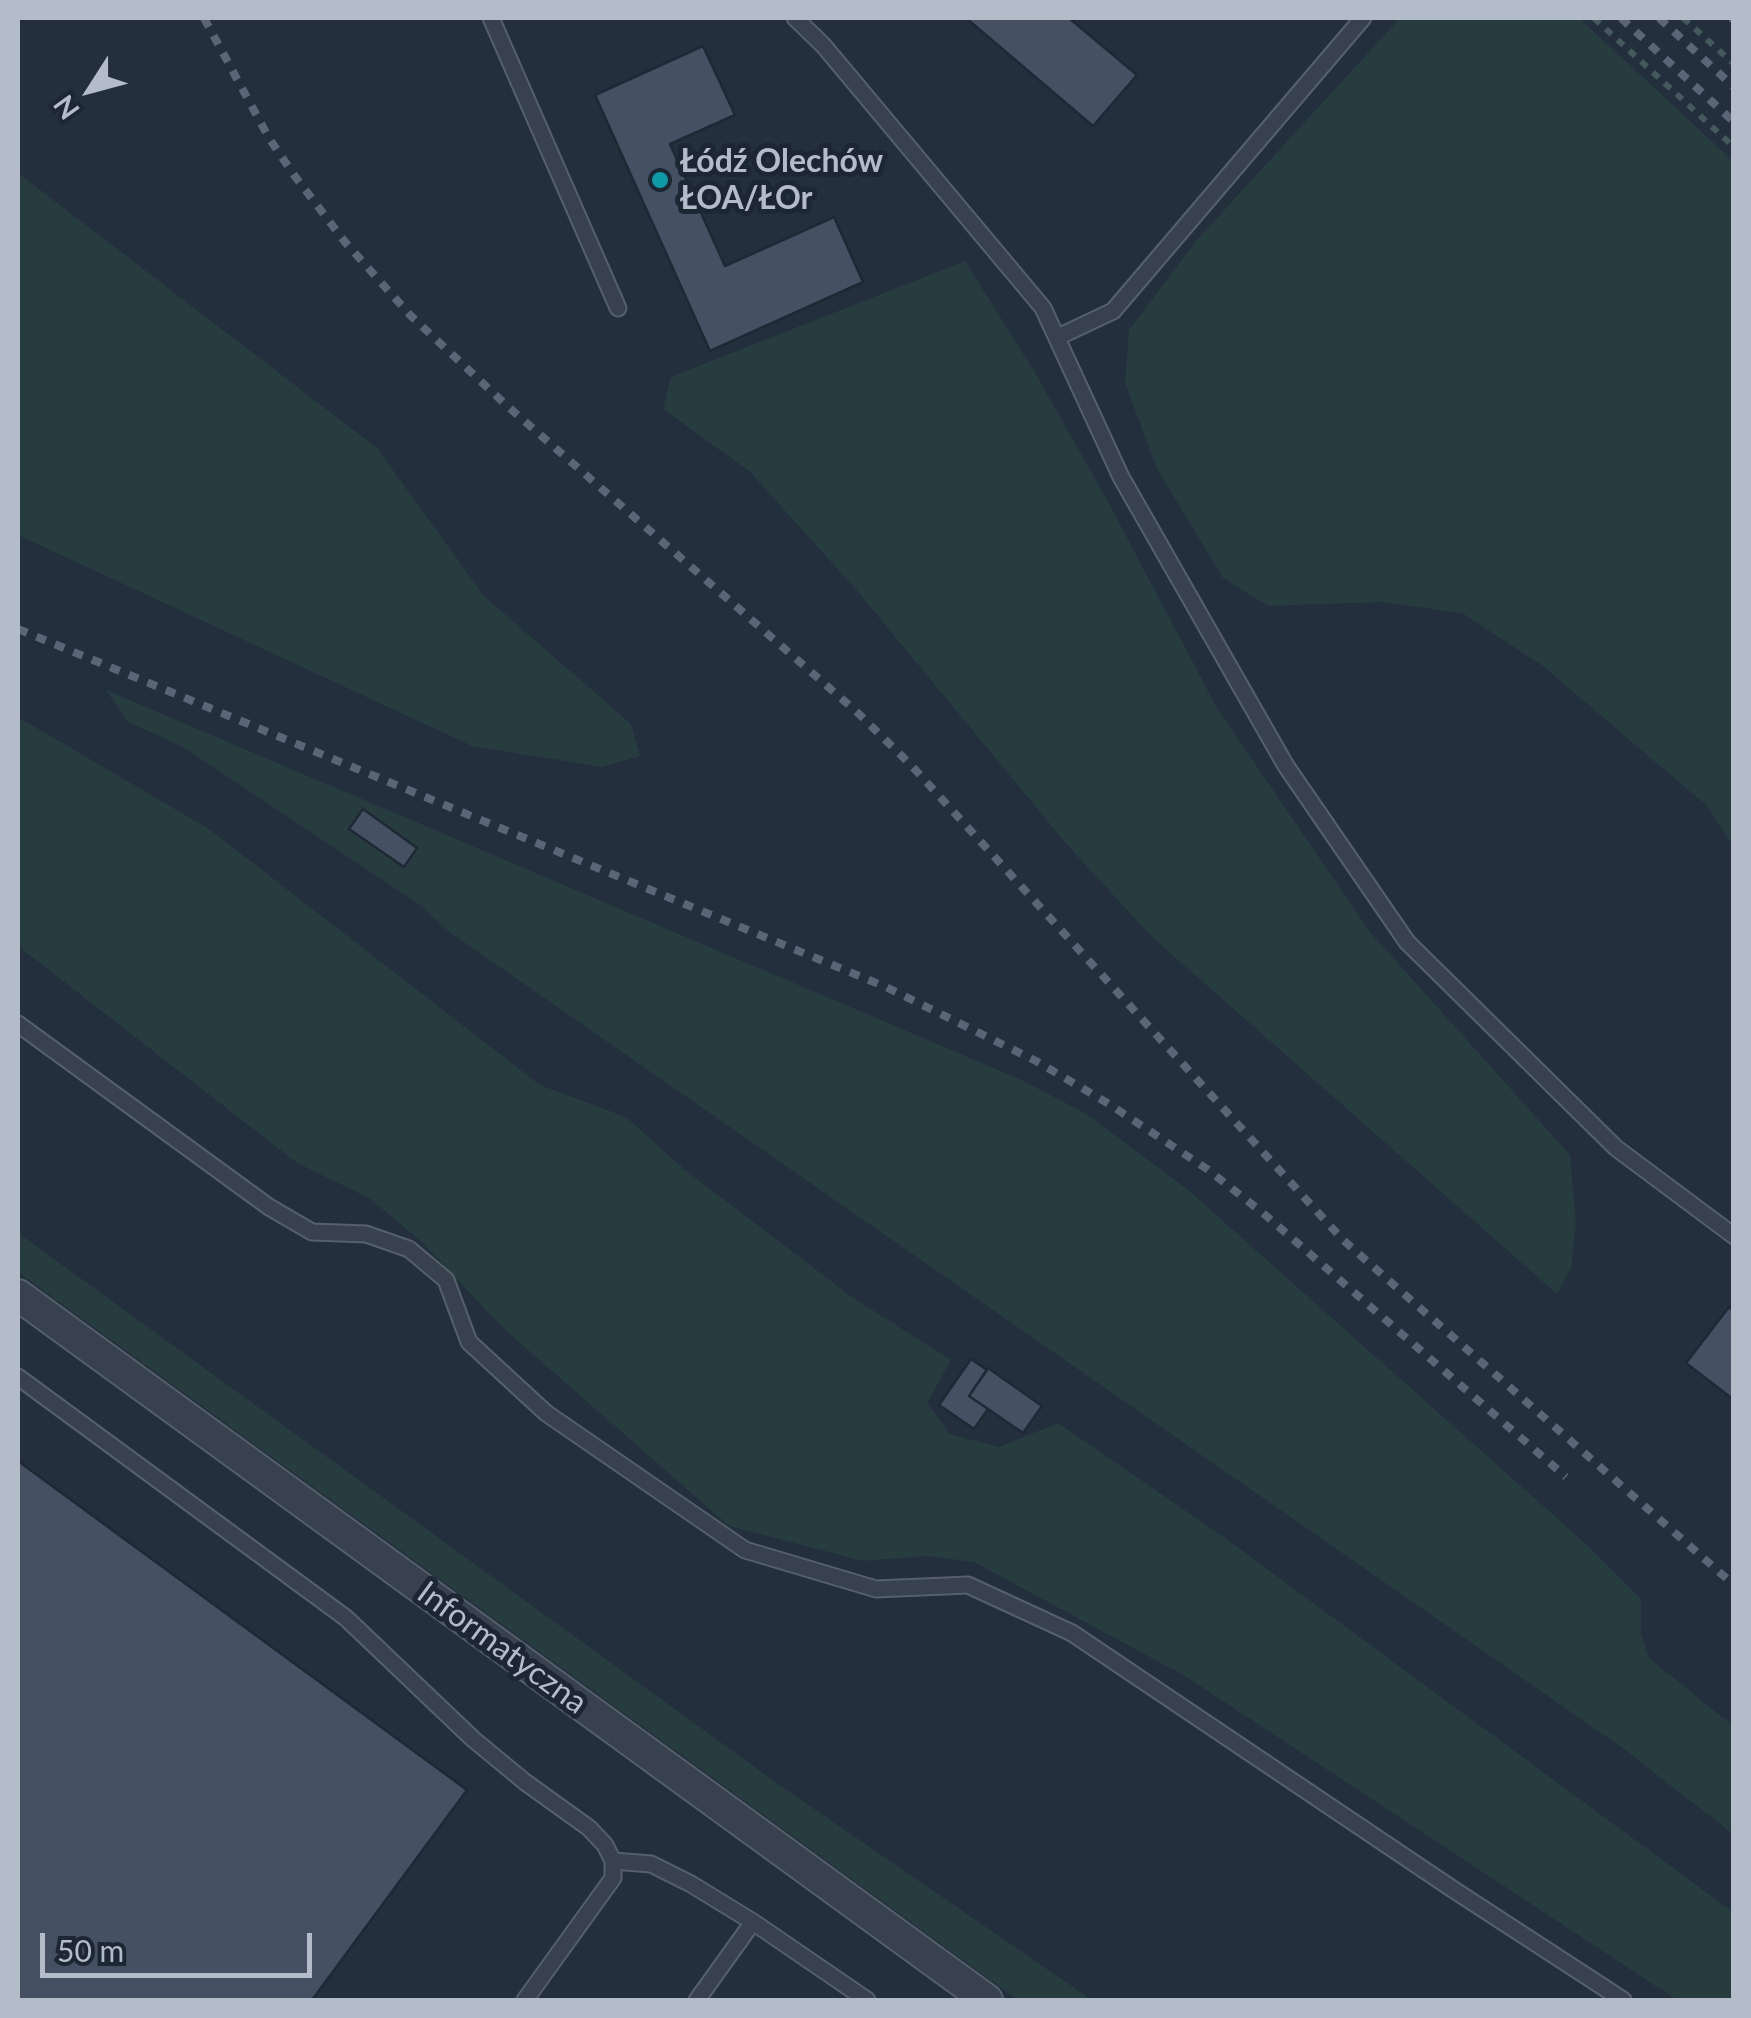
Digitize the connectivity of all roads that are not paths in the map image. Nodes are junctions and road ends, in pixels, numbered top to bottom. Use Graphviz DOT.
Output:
graph roads {
  1 [pos="492,18"];
  2 [pos="795,18"];
  3 [pos="1363,18"];
  4 [pos="618,308"];
  5 [pos="1058,336"];
  6 [pos="18,1024"];
  7 [pos="1734,1236"];
  8 [pos="18,1295"];
  9 [pos="18,1378"];
  10 [pos="614,1861"];
  11 [pos="753,1922"];
  12 [pos="525,2000"];
  13 [pos="696,2000"];
  14 [pos="867,2000"];
  15 [pos="987,2000"];
  16 [pos="1623,2000"];
  1 -- 4 [label="lane"];
  2 -- 5 [label="lane"];
  3 -- 5 [label="lane"];
  5 -- 7 [label="lane"];
  6 -- 16 [label="lane"];
  8 -- 15 [label="street, Informatyczna"];
  9 -- 10 [label="lane"];
  10 -- 11 [label="lane"];
  10 -- 12 [label="lane"];
  11 -- 13 [label="lane"];
  11 -- 14 [label="lane"];
}
